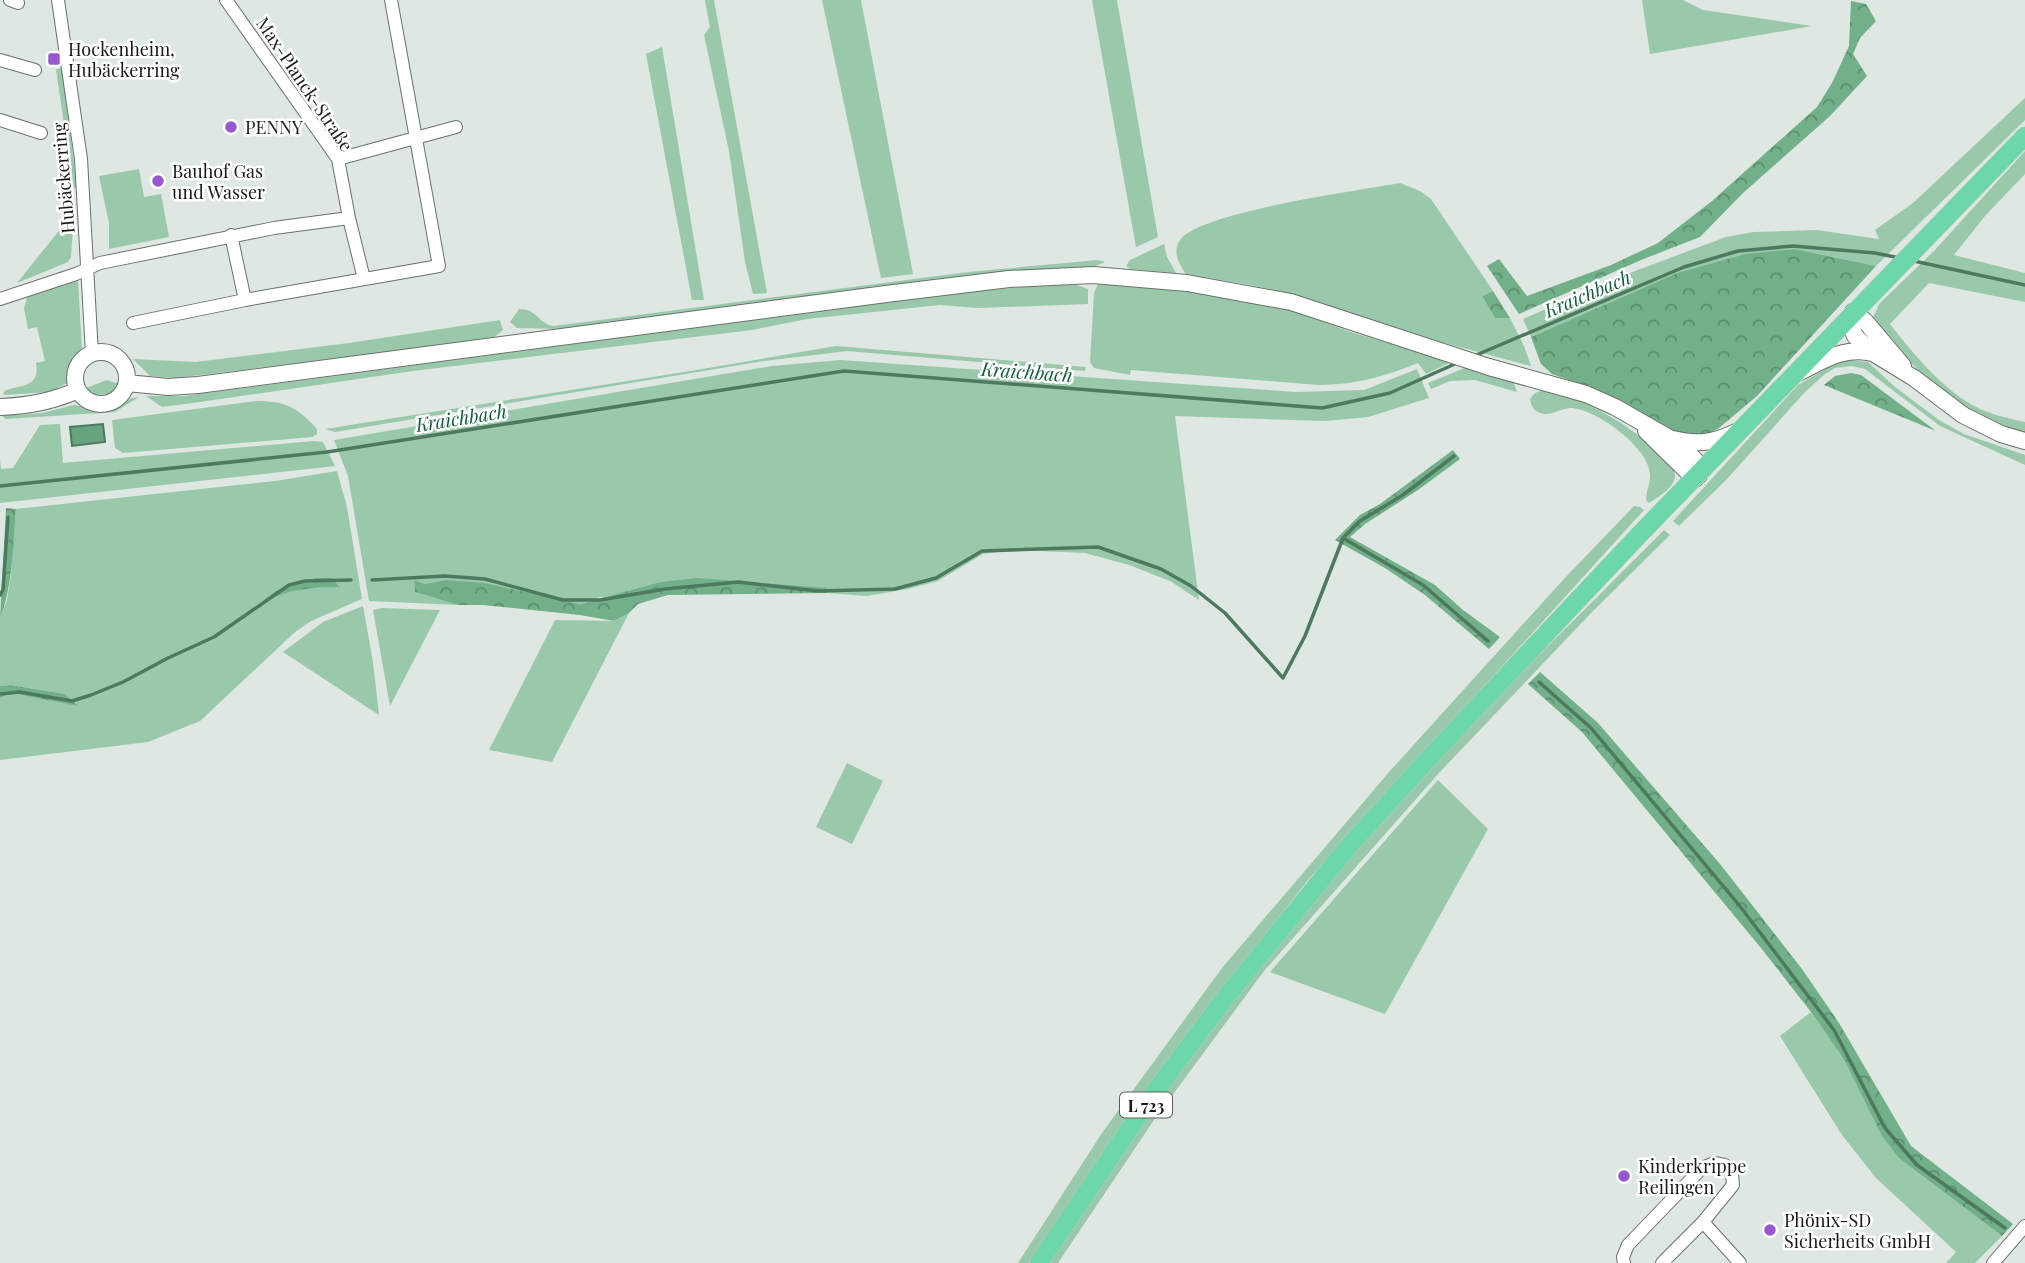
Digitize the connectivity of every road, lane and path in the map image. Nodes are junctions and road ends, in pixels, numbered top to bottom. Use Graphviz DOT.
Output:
graph roads {
  1 [pos="58,0"];
  2 [pos="226,0"];
  3 [pos="391,0"];
  4 [pos="0,60"];
  5 [pos="36,70"];
  6 [pos="0,120"];
  7 [pos="456,127"];
  8 [pos="41,134"];
  9 [pos="2025,136"];
  10 [pos="416,138"];
  11 [pos="338,159"];
  12 [pos="349,218"];
  13 [pos="231,235"];
  14 [pos="87,268"];
  15 [pos="364,279"];
  16 [pos="0,299"];
  17 [pos="244,300"];
  18 [pos="1853,312"];
  19 [pos="133,323"];
  20 [pos="1873,353"];
  21 [pos="92,354"];
  22 [pos="1794,375"];
  23 [pos="1914,379"];
  24 [pos="127,383"];
  25 [pos="78,390"];
  26 [pos="0,407"];
  27 [pos="1629,415"];
  28 [pos="1741,430"];
  29 [pos="1671,438"];
  30 [pos="2025,441"];
  31 [pos="1697,477"];
  32 [pos="1703,1222"];
  33 [pos="2025,1226"];
  34 [pos="1039,1263"];
  35 [pos="1625,1263"];
  36 [pos="1662,1263"];
  37 [pos="1740,1263"];
  38 [pos="1993,1263"];
  1 -- 14 [label="street, Hubäckerring"];
  2 -- 11 [label="street, Max-Planck-Straße"];
  3 -- 10 [label="street"];
  4 -- 5 [label="street"];
  6 -- 8 [label="street"];
  7 -- 10 [label="street"];
  9 -- 18 [label="main road, L 723"];
  10 -- 11 [label="street"];
  10 -- 15 [label="street"];
  11 -- 12 [label="street, Max-Planck-Straße"];
  12 -- 13 [label="street"];
  12 -- 15 [label="street, Max-Planck-Straße"];
  13 -- 14 [label="street"];
  13 -- 17 [label="street"];
  14 -- 16 [label="street"];
  14 -- 21 [label="street, Hubäckerring"];
  15 -- 17 [label="street"];
  17 -- 19 [label="street"];
  18 -- 20 [label="main road"];
  18 -- 22 [label="main road, L 723"];
  18 -- 23 [label="main road"];
  20 -- 22 [label="main road"];
  20 -- 23 [label="main road"];
  21 -- 24 [label="main road"];
  21 -- 25 [label="main road"];
  22 -- 28 [label="main road, L 723"];
  23 -- 30 [label="main road"];
  24 -- 25 [label="main road"];
  24 -- 27 [label="main road"];
  25 -- 26 [label="main road"];
  27 -- 29 [label="main road"];
  27 -- 31 [label="main road"];
  28 -- 29 [label="main road"];
  28 -- 31 [label="main road, L 723"];
  29 -- 31 [label="main road"];
  31 -- 34 [label="main road, L 723"];
  32 -- 35 [label="street"];
  32 -- 36 [label="street"];
  32 -- 37 [label="street"];
  33 -- 38 [label="street"];
}
